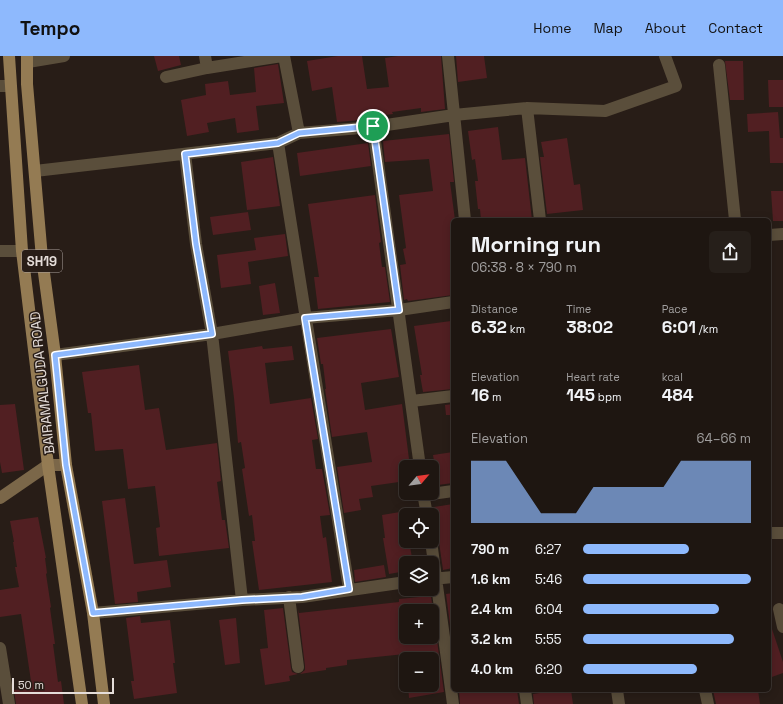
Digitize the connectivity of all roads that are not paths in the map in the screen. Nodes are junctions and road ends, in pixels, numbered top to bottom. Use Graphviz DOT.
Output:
graph roads {
  1 [pos="9,56"];
  2 [pos="64,56"];
  3 [pos="283,56"];
  4 [pos="448,56"];
  5 [pos="665,56"];
  6 [pos="27,59"];
  7 [pos="206,62"];
  8 [pos="719,65"];
  9 [pos="166,77"];
  10 [pos="5,86"];
  11 [pos="527,108"];
  12 [pos="454,115"];
  13 [pos="373,126"];
  14 [pos="299,133"];
  15 [pos="278,143"];
  16 [pos="185,154"];
  17 [pos="35,171"];
  18 [pos="465,218"];
  19 [pos="540,218"];
  20 [pos="735,218"];
  21 [pos="783,234"];
  22 [pos="771,235"];
  23 [pos="22,251"];
  24 [pos="0,252"];
  25 [pos="451,302"];
  26 [pos="399,310"];
  27 [pos="305,318"];
  28 [pos="212,334"];
  29 [pos="55,355"];
  30 [pos="451,396"];
  31 [pos="412,401"];
  32 [pos="419,460"];
  33 [pos="48,465"];
  34 [pos="66,465"];
  35 [pos="451,491"];
  36 [pos="439,492"];
  37 [pos="0,498"];
  38 [pos="771,533"];
  39 [pos="783,533"];
  40 [pos="451,577"];
  41 [pos="439,578"];
  42 [pos="399,583"];
  43 [pos="349,589"];
  44 [pos="437,596"];
  45 [pos="289,597"];
  46 [pos="242,600"];
  47 [pos="779,609"];
  48 [pos="93,613"];
  49 [pos="783,627"];
  50 [pos="0,648"];
  51 [pos="298,666"];
  52 [pos="451,691"];
  53 [pos="451,692"];
  54 [pos="525,692"];
  55 [pos="617,692"];
  56 [pos="705,692"];
  57 [pos="9,704"];
  58 [pos="82,704"];
  59 [pos="104,704"];
  60 [pos="453,704"];
  61 [pos="527,704"];
  62 [pos="619,704"];
  63 [pos="708,704"];
  1 -- 10 [label="main road, BAIRAMALGUDA ROAD / SH19"];
  2 -- 6 [label="street"];
  3 -- 7 [label="street"];
  3 -- 14 [label="street"];
  4 -- 12 [label="street"];
  5 -- 11 [label="street"];
  6 -- 17 [label="main road, BAIRAMALGUDA ROAD / SH19"];
  7 -- 9 [label="street"];
  8 -- 20 [label="street"];
  10 -- 23 [label="main road, BAIRAMALGUDA ROAD / SH19"];
  11 -- 12 [label="street"];
  11 -- 19 [label="street"];
  12 -- 13 [label="street"];
  12 -- 18 [label="street"];
  13 -- 14 [label="street"];
  13 -- 26 [label="street"];
  14 -- 15 [label="street"];
  15 -- 16 [label="street"];
  15 -- 27 [label="street"];
  16 -- 17 [label="street"];
  16 -- 28 [label="street"];
  17 -- 29 [label="main road, BAIRAMALGUDA ROAD / SH19"];
  21 -- 22 [label="street"];
  23 -- 24 [label="street"];
  23 -- 33 [label="main road, BAIRAMALGUDA ROAD / SH19"];
  25 -- 26 [label="street"];
  26 -- 27 [label="street"];
  26 -- 31 [label="street"];
  27 -- 28 [label="street"];
  27 -- 43 [label="street"];
  28 -- 29 [label="street"];
  28 -- 46 [label="street"];
  29 -- 34 [label="main road, BAIRAMALGUDA ROAD / SH19"];
  30 -- 31 [label="street"];
  31 -- 32 [label="street"];
  33 -- 34 [label="street"];
  33 -- 37 [label="street"];
  33 -- 58 [label="main road, BAIRAMALGUDA ROAD / SH19"];
  34 -- 48 [label="main road, BAIRAMALGUDA ROAD / SH19"];
  35 -- 36 [label="street"];
  38 -- 39 [label="street"];
  40 -- 41 [label="street"];
  42 -- 43 [label="street"];
  43 -- 45 [label="street"];
  44 -- 52 [label="street"];
  45 -- 46 [label="street"];
  45 -- 51 [label="street"];
  46 -- 48 [label="street"];
  47 -- 49 [label="street"];
  48 -- 59 [label="main road, BAIRAMALGUDA ROAD / SH19"];
  50 -- 57 [label="street"];
  53 -- 60 [label="street"];
  54 -- 61 [label="street"];
  55 -- 62 [label="street"];
  56 -- 63 [label="street"];
}
